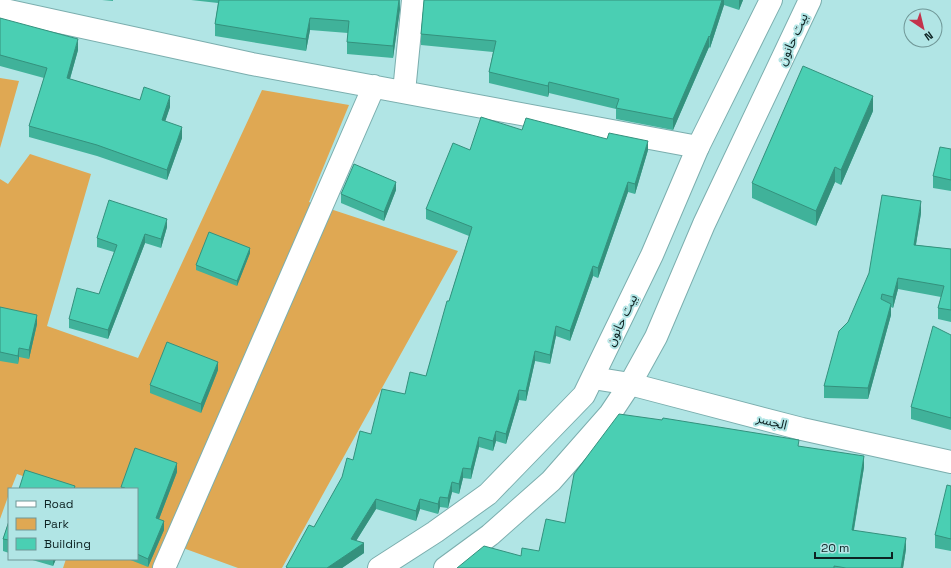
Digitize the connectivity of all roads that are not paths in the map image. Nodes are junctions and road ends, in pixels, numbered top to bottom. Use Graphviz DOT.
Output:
graph roads {
  1 [pos="413,0"];
  2 [pos="771,0"];
  3 [pos="810,0"];
  4 [pos="0,9"];
  5 [pos="374,86"];
  6 [pos="404,92"];
  7 [pos="698,147"];
  8 [pos="593,378"];
  9 [pos="630,384"];
  10 [pos="951,462"];
  11 [pos="164,568"];
  12 [pos="379,568"];
  13 [pos="445,568"];
  1 -- 6 [label="street"];
  2 -- 7 [label="street, بيت حانون"];
  3 -- 9 [label="street, بيت حانون"];
  4 -- 5 [label="street"];
  5 -- 6 [label="street"];
  5 -- 11 [label="street"];
  6 -- 7 [label="street"];
  7 -- 8 [label="street, بيت حانون"];
  8 -- 9 [label="street, الجسر"];
  8 -- 12 [label="street, بيت حانون"];
  9 -- 10 [label="street, الجسر"];
  9 -- 13 [label="street, بيت حانون"];
}
